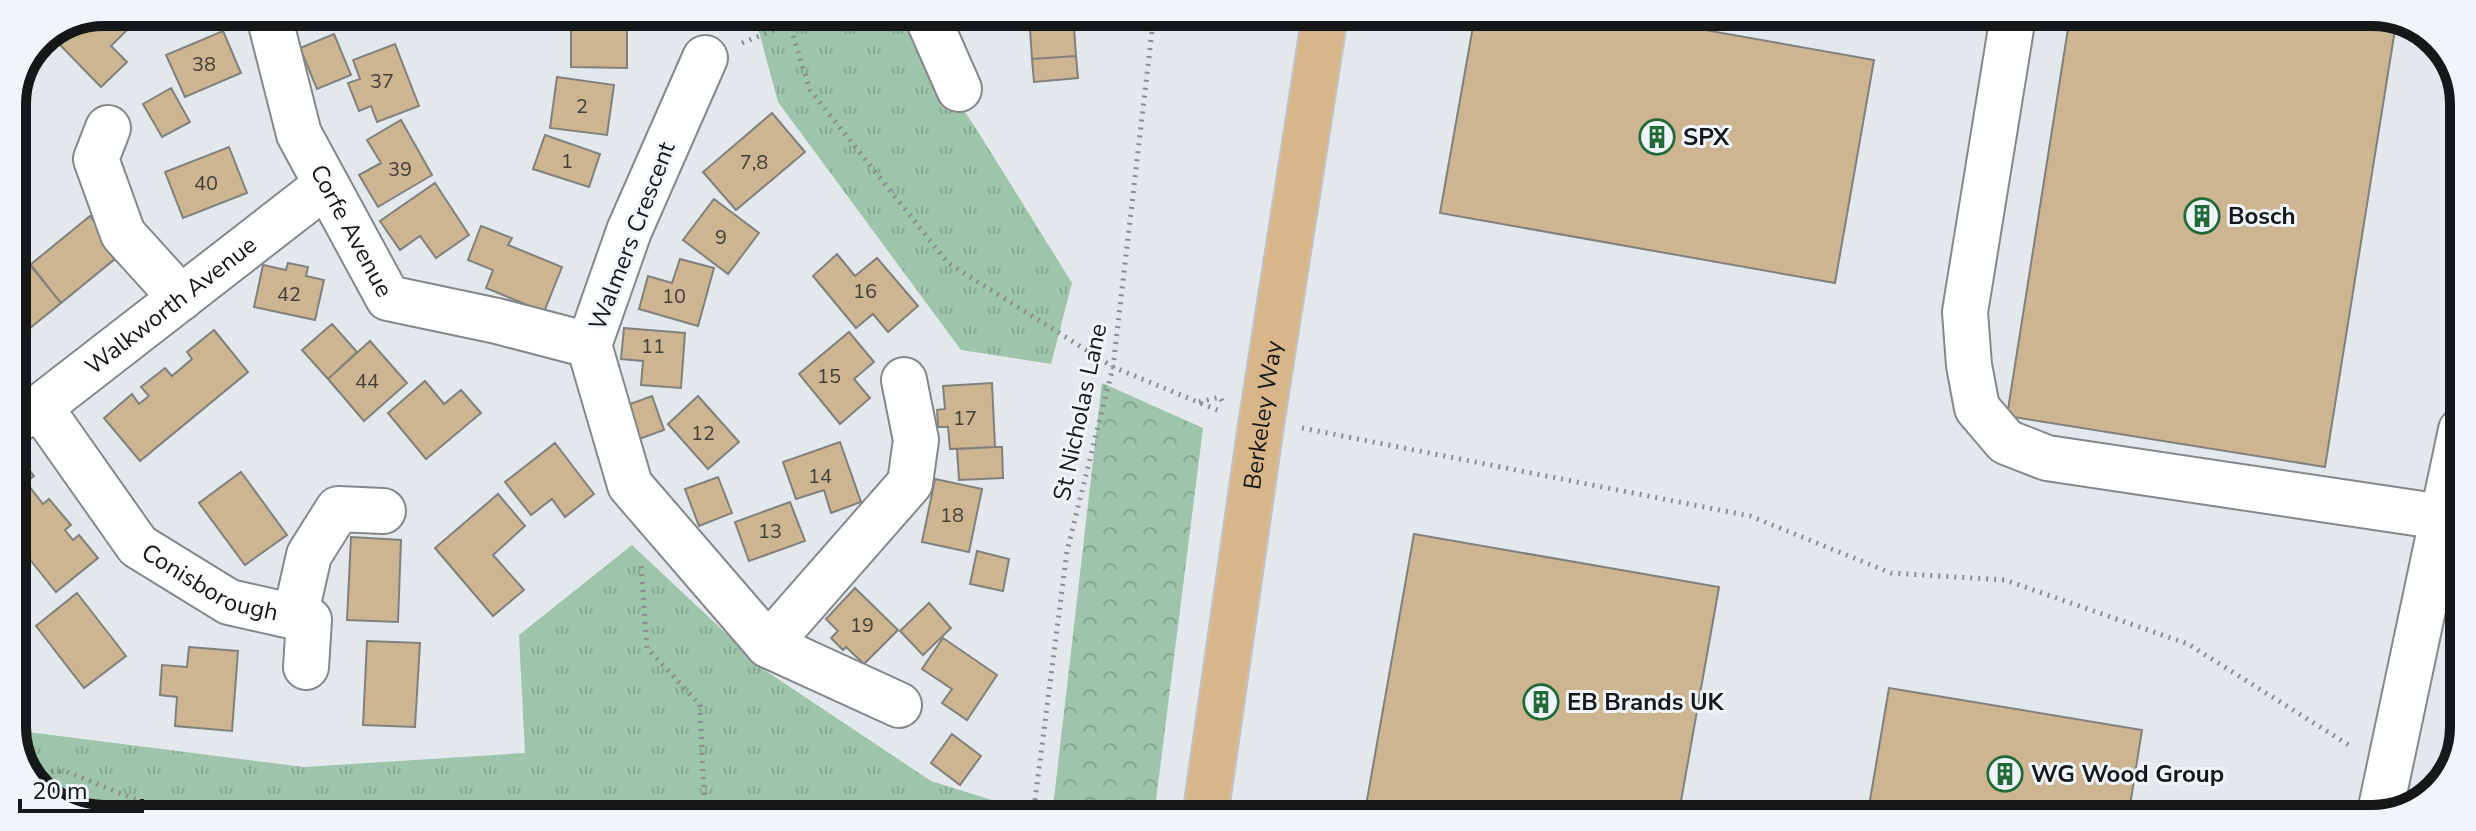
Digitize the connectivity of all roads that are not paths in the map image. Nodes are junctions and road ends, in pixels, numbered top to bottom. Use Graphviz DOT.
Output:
graph roads {
  1 [pos="272,26"];
  2 [pos="931,26"];
  3 [pos="1323,26"];
  4 [pos="2011,26"];
  5 [pos="705,58"];
  6 [pos="959,89"];
  7 [pos="108,128"];
  8 [pos="326,185"];
  9 [pos="181,298"];
  10 [pos="589,345"];
  11 [pos="904,380"];
  12 [pos="26,412"];
  13 [pos="26,423"];
  14 [pos="2450,480"];
  15 [pos="383,511"];
  16 [pos="2442,517"];
  17 [pos="295,617"];
  18 [pos="768,645"];
  19 [pos="306,667"];
  20 [pos="899,705"];
  21 [pos="2383,797"];
  22 [pos="1207,805"];
  1 -- 8 [label="street, Corfe Avenue"];
  2 -- 6 [label="street"];
  3 -- 22 [label="main road, Berkeley Way"];
  4 -- 16 [label="street"];
  5 -- 10 [label="street, Walmers Crescent"];
  7 -- 9 [label="street"];
  8 -- 9 [label="street, Walkworth Avenue"];
  8 -- 10 [label="street, Corfe Avenue"];
  9 -- 12 [label="street, Walkworth Avenue"];
  10 -- 18 [label="street, Walmers Crescent"];
  11 -- 18 [label="street"];
  13 -- 17 [label="street, Conisborough"];
  14 -- 16 [label="street"];
  15 -- 17 [label="street"];
  16 -- 21 [label="street"];
  17 -- 19 [label="street, Conisborough"];
  18 -- 20 [label="street"];
}
